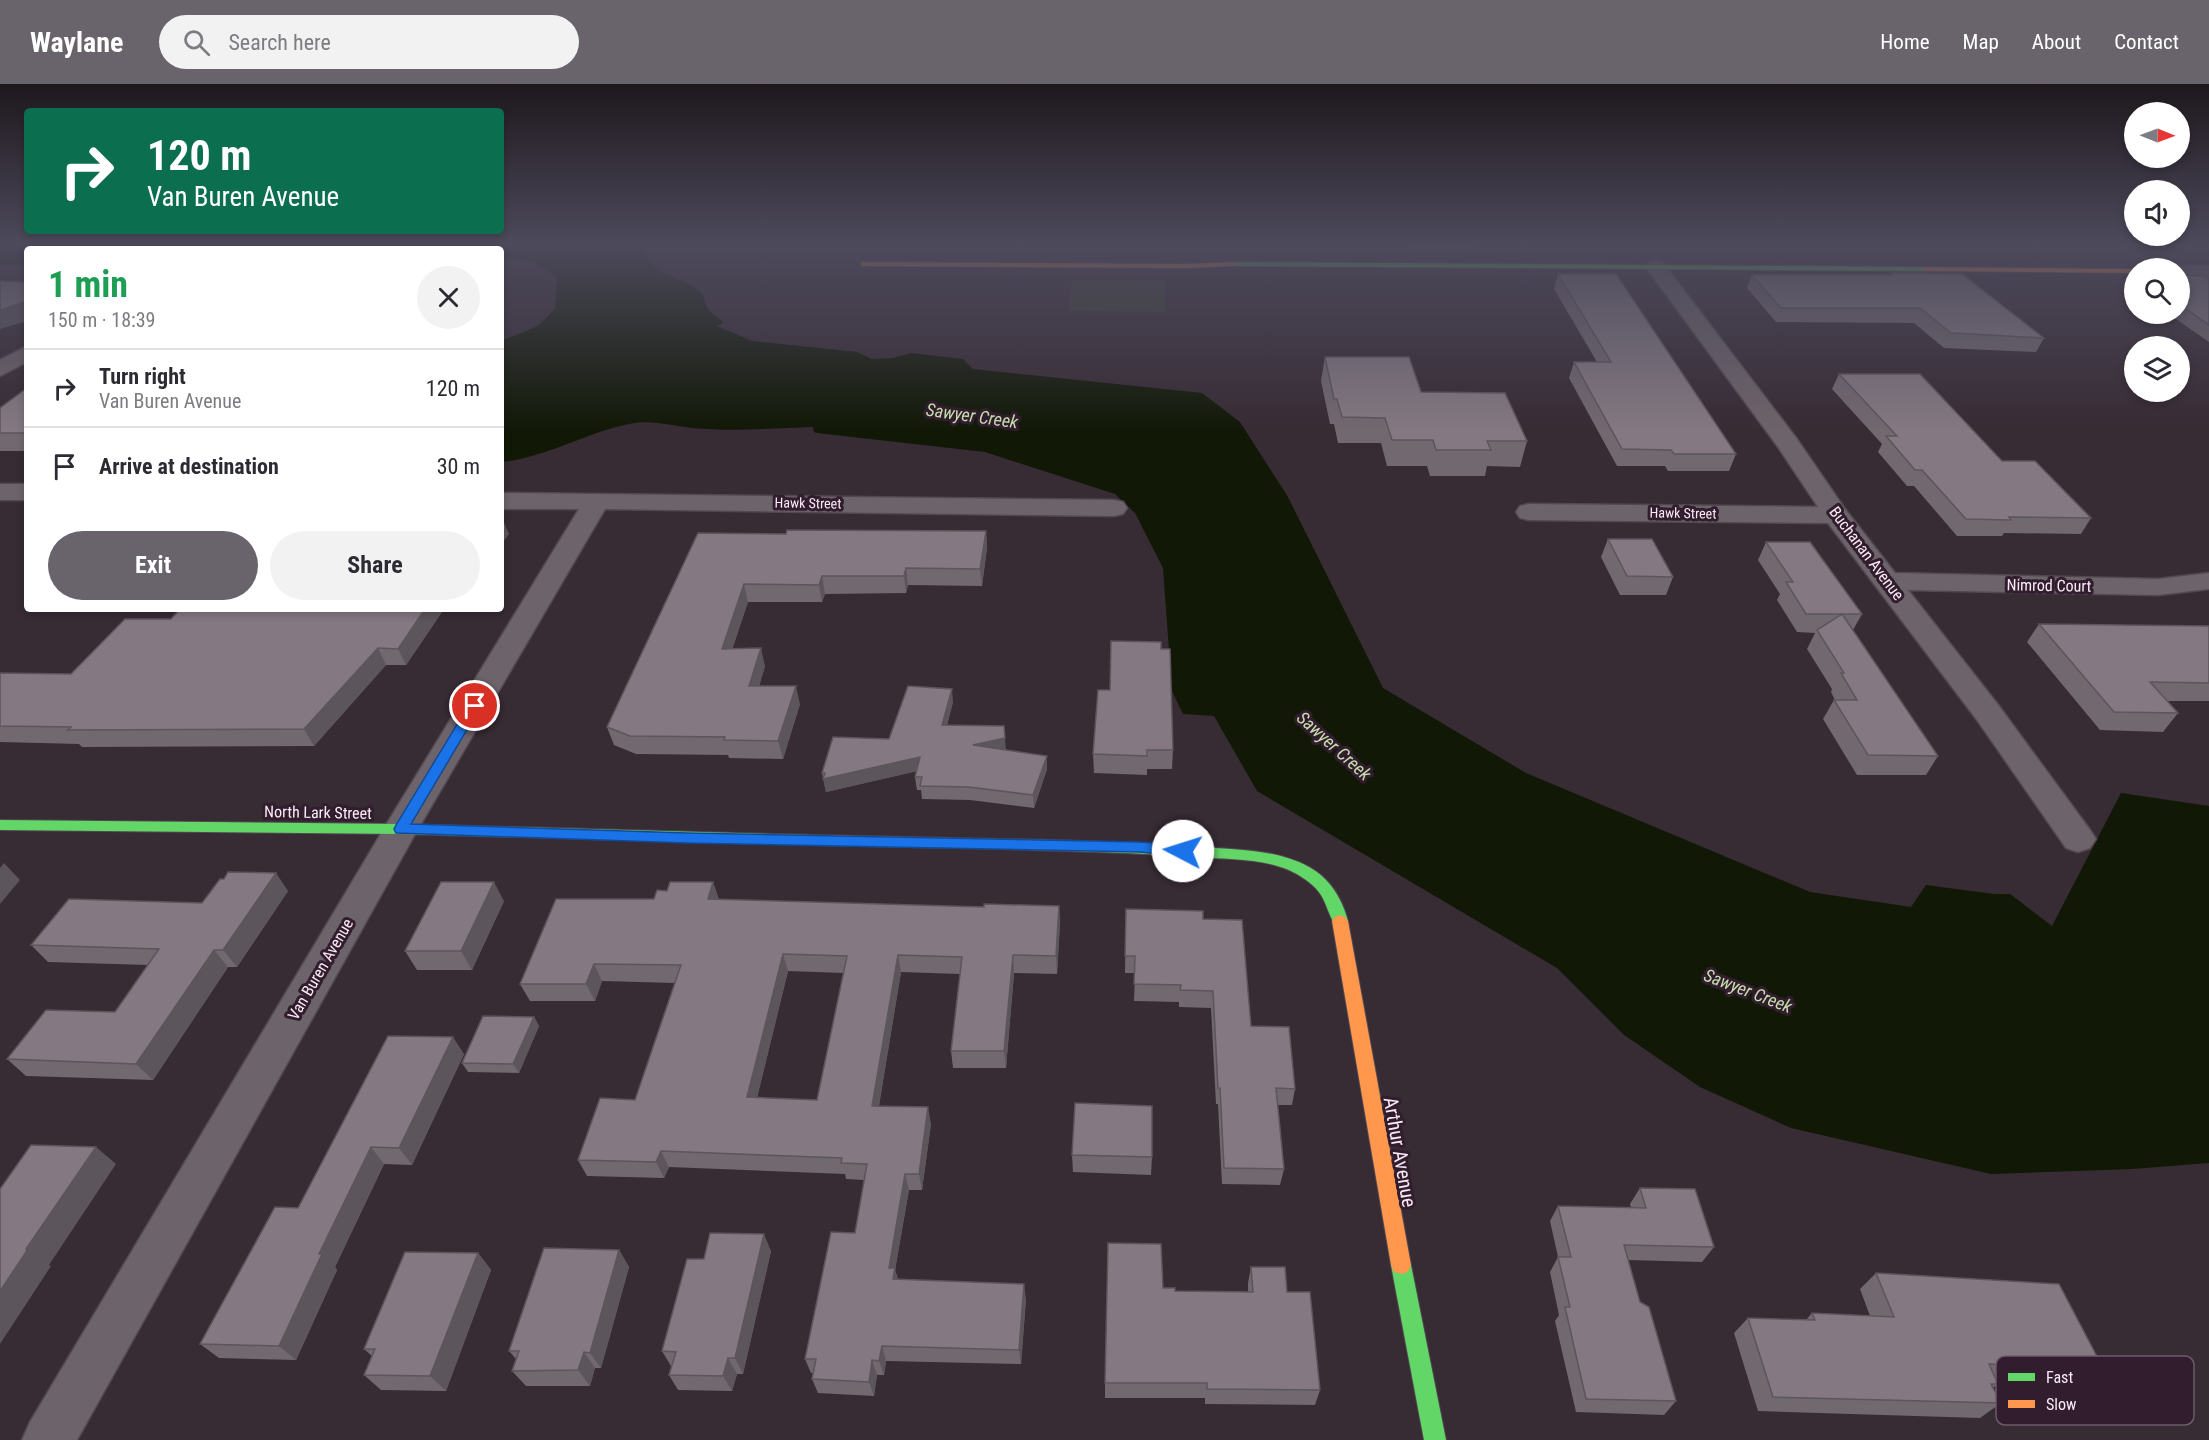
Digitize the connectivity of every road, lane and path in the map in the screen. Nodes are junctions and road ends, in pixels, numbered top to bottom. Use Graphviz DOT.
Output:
graph roads {
  1 [pos="1685,306"];
  2 [pos="24,355"];
  3 [pos="0,369"];
  4 [pos="0,492"];
  5 [pos="24,492"];
  6 [pos="504,501"];
  7 [pos="597,501"];
  8 [pos="1114,508"];
  9 [pos="1529,512"];
  10 [pos="1836,515"];
  11 [pos="1888,581"];
  12 [pos="2209,581"];
  13 [pos="0,825"];
  14 [pos="401,829"];
  15 [pos="2078,839"];
  16 [pos="1315,878"];
  17 [pos="48,1440"];
  18 [pos="1435,1440"];
  1 -- 10 [label="street, Buchanan Avenue"];
  2 -- 3 [label="street"];
  4 -- 5 [label="street"];
  6 -- 7 [label="street, Hawk Street"];
  7 -- 8 [label="street, Hawk Street"];
  7 -- 14 [label="street, Van Buren Avenue"];
  9 -- 10 [label="street, Hawk Street"];
  10 -- 11 [label="street, Buchanan Avenue"];
  11 -- 12 [label="street, Nimrod Court"];
  11 -- 15 [label="street, Buchanan Avenue"];
  13 -- 14 [label="street, North Lark Street"];
  14 -- 16 [label="street, North Lark Street"];
  14 -- 17 [label="street, Van Buren Avenue"];
  16 -- 18 [label="street, Arthur Avenue"];
}
